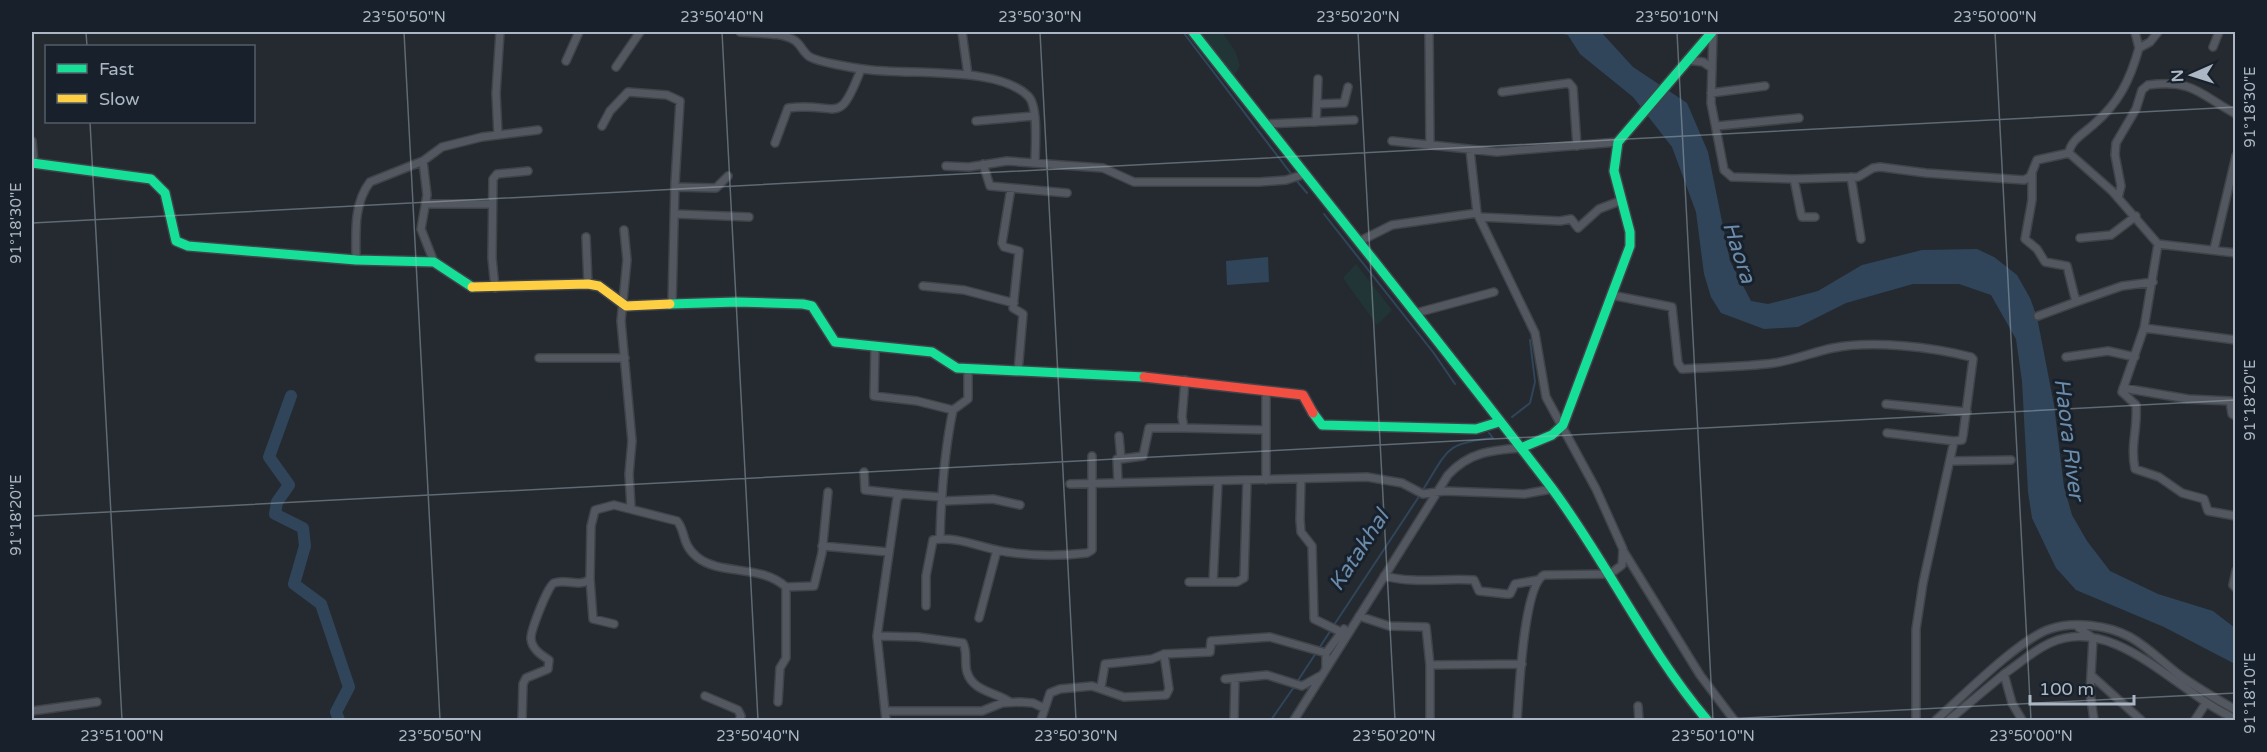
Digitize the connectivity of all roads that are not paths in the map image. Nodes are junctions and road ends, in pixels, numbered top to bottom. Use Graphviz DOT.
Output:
graph roads {
  1 [pos="500,32"];
  2 [pos="579,32"];
  3 [pos="640,32"];
  4 [pos="740,32"];
  5 [pos="962,32"];
  6 [pos="1193,32"];
  7 [pos="1429,32"];
  8 [pos="1712,32"];
  9 [pos="2135,32"];
  10 [pos="2158,32"];
  11 [pos="2218,32"];
  12 [pos="2213,47"];
  13 [pos="2139,48"];
  14 [pos="566,61"];
  15 [pos="1685,62"];
  16 [pos="616,67"];
  17 [pos="1712,68"];
  18 [pos="861,69"];
  19 [pos="968,75"];
  20 [pos="1318,79"];
  21 [pos="1765,86"];
  22 [pos="1348,87"];
  23 [pos="1502,92"];
  24 [pos="1711,93"];
  25 [pos="1317,104"];
  26 [pos="2235,114"];
  27 [pos="1034,116"];
  28 [pos="1799,118"];
  29 [pos="1354,120"];
  30 [pos="976,121"];
  31 [pos="1316,122"];
  32 [pos="1264,124"];
  33 [pos="602,126"];
  34 [pos="1717,126"];
  35 [pos="537,130"];
  36 [pos="498,135"];
  37 [pos="32,141"];
  38 [pos="1392,141"];
  39 [pos="1618,142"];
  40 [pos="775,143"];
  41 [pos="1430,144"];
  42 [pos="1577,146"];
  43 [pos="1470,150"];
  44 [pos="2069,153"];
  45 [pos="2235,156"];
  46 [pos="423,161"];
  47 [pos="33,163"];
  48 [pos="1035,163"];
  49 [pos="983,164"];
  50 [pos="946,166"];
  51 [pos="528,171"];
  52 [pos="2032,173"];
  53 [pos="1305,174"];
  54 [pos="728,176"];
  55 [pos="1851,177"];
  56 [pos="1794,179"];
  57 [pos="675,187"];
  58 [pos="1011,188"];
  59 [pos="1066,193"];
  60 [pos="2118,198"];
  61 [pos="1620,201"];
  62 [pos="426,204"];
  63 [pos="492,204"];
  64 [pos="676,214"];
  65 [pos="1478,215"];
  66 [pos="2136,216"];
  67 [pos="749,217"];
  68 [pos="1815,217"];
  69 [pos="624,230"];
  70 [pos="586,237"];
  71 [pos="2080,238"];
  72 [pos="1861,239"];
  73 [pos="1360,241"];
  74 [pos="2158,244"];
  75 [pos="2214,249"];
  76 [pos="2235,253"];
  77 [pos="356,260"];
  78 [pos="434,262"];
  79 [pos="2153,282"];
  80 [pos="588,284"];
  81 [pos="923,286"];
  82 [pos="495,288"];
  83 [pos="1494,292"];
  84 [pos="1611,295"];
  85 [pos="1014,303"];
  86 [pos="2076,303"];
  87 [pos="672,304"];
  88 [pos="623,306"];
  89 [pos="1416,313"];
  90 [pos="2038,316"];
  91 [pos="2144,328"];
  92 [pos="2235,340"];
  93 [pos="875,347"];
  94 [pos="2066,357"];
  95 [pos="2134,357"];
  96 [pos="539,358"];
  97 [pos="625,358"];
  98 [pos="968,368"];
  99 [pos="1018,372"];
  100 [pos="1185,380"];
  101 [pos="2123,388"];
  102 [pos="1266,391"];
  103 [pos="1886,404"];
  104 [pos="953,410"];
  105 [pos="1967,412"];
  106 [pos="2235,416"];
  107 [pos="1499,422"];
  108 [pos="1563,425"];
  109 [pos="1184,428"];
  110 [pos="1266,430"];
  111 [pos="1887,433"];
  112 [pos="1119,436"];
  113 [pos="1954,441"];
  114 [pos="1521,448"];
  115 [pos="1092,456"];
  116 [pos="1121,459"];
  117 [pos="2011,460"];
  118 [pos="1952,461"];
  119 [pos="864,472"];
  120 [pos="1301,479"];
  121 [pos="1266,480"];
  122 [pos="1247,481"];
  123 [pos="1218,482"];
  124 [pos="1118,483"];
  125 [pos="1070,484"];
  126 [pos="1093,484"];
  127 [pos="1552,489"];
  128 [pos="828,492"];
  129 [pos="1437,492"];
  130 [pos="902,494"];
  131 [pos="941,497"];
  132 [pos="1020,505"];
  133 [pos="631,507"];
  134 [pos="2235,516"];
  135 [pos="940,539"];
  136 [pos="822,546"];
  137 [pos="1623,549"];
  138 [pos="997,550"];
  139 [pos="889,552"];
  140 [pos="2235,571"];
  141 [pos="1610,574"];
  142 [pos="1384,576"];
  143 [pos="591,579"];
  144 [pos="1538,580"];
  145 [pos="1189,582"];
  146 [pos="1213,582"];
  147 [pos="786,587"];
  148 [pos="2235,588"];
  149 [pos="926,606"];
  150 [pos="1359,616"];
  151 [pos="979,618"];
  152 [pos="614,624"];
  153 [pos="1354,624"];
  154 [pos="2074,626"];
  155 [pos="1341,632"];
  156 [pos="877,636"];
  157 [pos="2093,638"];
  158 [pos="1326,650"];
  159 [pos="1164,654"];
  160 [pos="1522,664"];
  161 [pos="1430,665"];
  162 [pos="1324,672"];
  163 [pos="2004,674"];
  164 [pos="2091,675"];
  165 [pos="1225,679"];
  166 [pos="1235,679"];
  167 [pos="1101,687"];
  168 [pos="705,696"];
  169 [pos="97,702"];
  170 [pos="778,702"];
  171 [pos="1010,702"];
  172 [pos="2206,703"];
  173 [pos="1638,706"];
  174 [pos="1044,708"];
  175 [pos="2235,710"];
  176 [pos="32,711"];
  177 [pos="885,711"];
  178 [pos="2235,719"];
  179 [pos="522,720"];
  180 [pos="739,720"];
  181 [pos="886,720"];
  182 [pos="1041,720"];
  183 [pos="1234,720"];
  184 [pos="1294,720"];
  185 [pos="1430,720"];
  186 [pos="1517,720"];
  187 [pos="1639,720"];
  188 [pos="1707,720"];
  189 [pos="1734,720"];
  190 [pos="1916,720"];
  191 [pos="1936,720"];
  192 [pos="1949,720"];
  193 [pos="2022,720"];
  194 [pos="2094,720"];
  195 [pos="2141,720"];
  196 [pos="2195,720"];
  1 -- 36 [label="street"];
  2 -- 14 [label="street"];
  3 -- 16 [label="street"];
  4 -- 18 [label="street"];
  5 -- 19 [label="street"];
  6 -- 32 [label="street"];
  7 -- 41 [label="street"];
  8 -- 15 [label="street"];
  8 -- 17 [label="street"];
  9 -- 13 [label="street"];
  10 -- 13 [label="street"];
  11 -- 12 [label="street"];
  13 -- 44 [label="street"];
  15 -- 17 [label="street"];
  15 -- 39 [label="street"];
  17 -- 24 [label="street"];
  18 -- 19 [label="street"];
  18 -- 40 [label="street"];
  19 -- 27 [label="street"];
  20 -- 25 [label="street"];
  21 -- 24 [label="street"];
  22 -- 25 [label="street"];
  23 -- 42 [label="street"];
  24 -- 34 [label="street"];
  25 -- 31 [label="street"];
  26 -- 60 [label="street"];
  27 -- 30 [label="street"];
  27 -- 48 [label="street"];
  28 -- 34 [label="street"];
  29 -- 31 [label="street"];
  31 -- 32 [label="street"];
  32 -- 53 [label="street"];
  33 -- 57 [label="street"];
  34 -- 56 [label="street"];
  35 -- 36 [label="street"];
  36 -- 46 [label="street"];
  37 -- 47 [label="street"];
  38 -- 41 [label="street"];
  39 -- 42 [label="street"];
  39 -- 61 [label="street"];
  41 -- 43 [label="street"];
  42 -- 43 [label="street"];
  43 -- 65 [label="street"];
  44 -- 52 [label="street"];
  44 -- 60 [label="street"];
  45 -- 75 [label="street"];
  46 -- 62 [label="street"];
  46 -- 77 [label="street"];
  47 -- 77 [label="street"];
  48 -- 49 [label="street"];
  48 -- 53 [label="street"];
  49 -- 50 [label="street"];
  49 -- 58 [label="street"];
  51 -- 63 [label="street"];
  52 -- 55 [label="street"];
  52 -- 86 [label="street"];
  53 -- 73 [label="street"];
  54 -- 57 [label="street"];
  55 -- 56 [label="street"];
  55 -- 72 [label="street"];
  56 -- 68 [label="street"];
  57 -- 64 [label="street"];
  58 -- 59 [label="street"];
  58 -- 85 [label="street"];
  60 -- 66 [label="street"];
  61 -- 65 [label="street"];
  61 -- 84 [label="street"];
  62 -- 63 [label="street"];
  62 -- 78 [label="street"];
  63 -- 82 [label="street"];
  64 -- 67 [label="street"];
  64 -- 87 [label="street"];
  65 -- 73 [label="street"];
  65 -- 108 [label="street"];
  66 -- 71 [label="street"];
  66 -- 74 [label="street"];
  69 -- 88 [label="street"];
  70 -- 80 [label="street"];
  73 -- 89 [label="street"];
  74 -- 75 [label="street"];
  74 -- 79 [label="street"];
  75 -- 76 [label="street"];
  77 -- 78 [label="street"];
  78 -- 82 [label="street"];
  79 -- 86 [label="street"];
  79 -- 91 [label="street"];
  80 -- 82 [label="street"];
  80 -- 88 [label="street"];
  81 -- 85 [label="street"];
  83 -- 89 [label="street"];
  84 -- 105 [label="street"];
  84 -- 108 [label="street"];
  85 -- 99 [label="street"];
  86 -- 90 [label="street"];
  87 -- 88 [label="street"];
  87 -- 93 [label="street"];
  88 -- 97 [label="street"];
  89 -- 107 [label="street"];
  91 -- 92 [label="street"];
  91 -- 95 [label="street"];
  93 -- 98 [label="street"];
  93 -- 104 [label="street"];
  94 -- 95 [label="street"];
  95 -- 101 [label="street"];
  96 -- 97 [label="street"];
  97 -- 133 [label="street"];
  98 -- 99 [label="street"];
  98 -- 104 [label="street"];
  99 -- 100 [label="street"];
  100 -- 102 [label="street"];
  100 -- 109 [label="street"];
  101 -- 106 [label="street"];
  101 -- 134 [label="street"];
  102 -- 107 [label="street"];
  102 -- 110 [label="street"];
  103 -- 105 [label="street"];
  104 -- 131 [label="street"];
  105 -- 113 [label="street"];
  107 -- 114 [label="street"];
  108 -- 114 [label="street"];
  108 -- 137 [label="street"];
  109 -- 110 [label="street"];
  109 -- 116 [label="street"];
  110 -- 121 [label="street"];
  111 -- 113 [label="street"];
  112 -- 116 [label="street"];
  113 -- 118 [label="street"];
  114 -- 127 [label="street"];
  114 -- 129 [label="street"];
  115 -- 126 [label="street"];
  116 -- 124 [label="street"];
  117 -- 118 [label="street"];
  118 -- 190 [label="street"];
  119 -- 130 [label="street"];
  120 -- 121 [label="street"];
  120 -- 129 [label="street"];
  120 -- 155 [label="street"];
  121 -- 122 [label="street"];
  122 -- 123 [label="street"];
  122 -- 146 [label="street"];
  123 -- 124 [label="street"];
  123 -- 146 [label="street"];
  124 -- 126 [label="street"];
  125 -- 126 [label="street"];
  126 -- 138 [label="street"];
  127 -- 129 [label="street"];
  127 -- 141 [label="street"];
  128 -- 136 [label="street"];
  129 -- 142 [label="street"];
  130 -- 131 [label="street"];
  130 -- 139 [label="street"];
  131 -- 132 [label="street"];
  131 -- 135 [label="street"];
  133 -- 143 [label="street"];
  133 -- 147 [label="street"];
  135 -- 138 [label="street"];
  135 -- 149 [label="street"];
  136 -- 139 [label="street"];
  136 -- 147 [label="street"];
  137 -- 141 [label="street"];
  137 -- 189 [label="street"];
  138 -- 151 [label="street"];
  139 -- 156 [label="street"];
  140 -- 148 [label="street"];
  141 -- 144 [label="street"];
  141 -- 188 [label="street"];
  142 -- 144 [label="street"];
  142 -- 150 [label="street"];
  143 -- 152 [label="street"];
  143 -- 179 [label="street"];
  144 -- 160 [label="street"];
  145 -- 146 [label="street"];
  147 -- 170 [label="street"];
  150 -- 153 [label="street"];
  150 -- 161 [label="street"];
  153 -- 155 [label="street"];
  153 -- 158 [label="street"];
  154 -- 157 [label="street"];
  154 -- 175 [label="street"];
  154 -- 191 [label="street"];
  155 -- 158 [label="street"];
  156 -- 171 [label="street"];
  156 -- 177 [label="street"];
  157 -- 163 [label="street"];
  157 -- 164 [label="street"];
  157 -- 172 [label="street"];
  158 -- 159 [label="street"];
  158 -- 162 [label="street"];
  159 -- 167 [label="street"];
  159 -- 167 [label="street"];
  160 -- 161 [label="street"];
  160 -- 186 [label="street"];
  161 -- 185 [label="street"];
  162 -- 166 [label="street"];
  162 -- 184 [label="street"];
  163 -- 192 [label="street"];
  163 -- 193 [label="street"];
  164 -- 194 [label="street"];
  164 -- 195 [label="street"];
  165 -- 166 [label="street"];
  166 -- 183 [label="street"];
  167 -- 174 [label="street"];
  168 -- 180 [label="street"];
  169 -- 176 [label="street"];
  171 -- 174 [label="street"];
  171 -- 177 [label="street"];
  172 -- 178 [label="street"];
  172 -- 196 [label="street"];
  173 -- 187 [label="street"];
  174 -- 182 [label="street"];
  177 -- 181 [label="street"];
}
